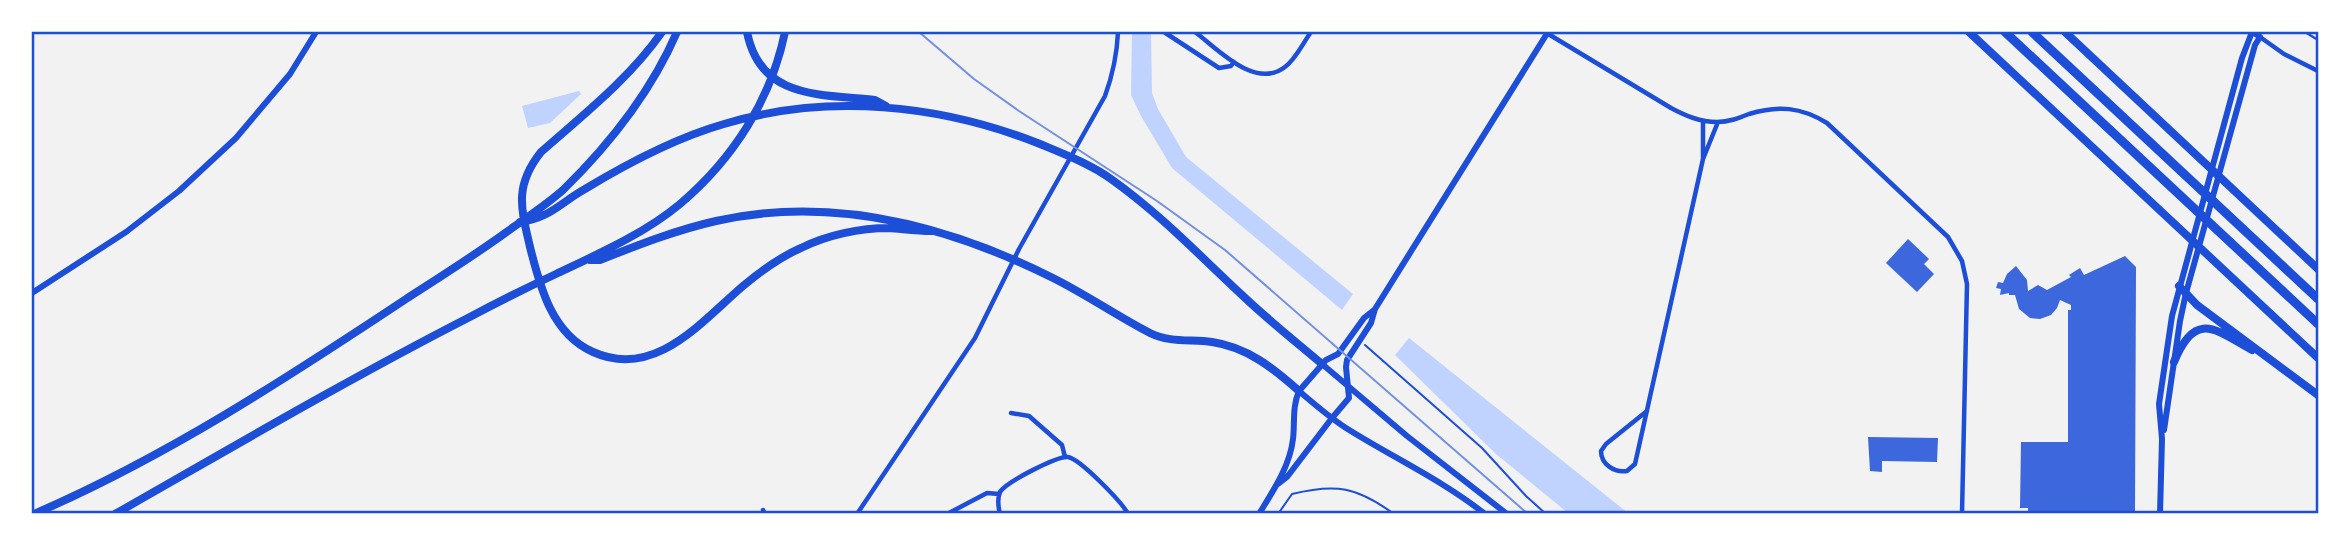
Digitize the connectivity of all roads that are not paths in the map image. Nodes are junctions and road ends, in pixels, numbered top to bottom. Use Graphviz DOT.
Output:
graph roads {
  1 [pos="316,32"];
  2 [pos="662,32"];
  3 [pos="677,32"];
  4 [pos="747,32"];
  5 [pos="785,32"];
  6 [pos="1118,32"];
  7 [pos="1164,32"];
  8 [pos="1195,32"];
  9 [pos="1311,32"];
  10 [pos="1547,32"];
  11 [pos="1969,32"];
  12 [pos="2005,32"];
  13 [pos="2032,32"];
  14 [pos="2065,32"];
  15 [pos="2252,32"];
  16 [pos="2305,32"];
  17 [pos="2260,37"];
  18 [pos="2319,40"];
  19 [pos="1234,62"];
  20 [pos="2319,71"];
  21 [pos="888,108"];
  22 [pos="1703,121"];
  23 [pos="1718,122"];
  24 [pos="2221,154"];
  25 [pos="1703,159"];
  26 [pos="533,217"];
  27 [pos="931,231"];
  28 [pos="587,260"];
  29 [pos="2319,269"];
  30 [pos="2183,289"];
  31 [pos="32,293"];
  32 [pos="2319,299"];
  33 [pos="1375,309"];
  34 [pos="2319,324"];
  35 [pos="2319,358"];
  36 [pos="2174,362"];
  37 [pos="1322,364"];
  38 [pos="2285,369"];
  39 [pos="1349,387"];
  40 [pos="1298,391"];
  41 [pos="2319,395"];
  42 [pos="1647,411"];
  43 [pos="1012,413"];
  44 [pos="1332,418"];
  45 [pos="2162,439"];
  46 [pos="1066,457"];
  47 [pos="1276,485"];
  48 [pos="999,494"];
  49 [pos="34,513"];
  50 [pos="115,513"];
  51 [pos="857,513"];
  52 [pos="947,513"];
  53 [pos="1000,513"];
  54 [pos="1128,513"];
  55 [pos="1259,513"];
  56 [pos="1485,513"];
  57 [pos="1507,513"];
  58 [pos="1962,513"];
  59 [pos="2160,513"];
  1 -- 31 [label="main road"];
  2 -- 27 [label="highway"];
  3 -- 26 [label="highway"];
  4 -- 21 [label="highway"];
  5 -- 28 [label="highway"];
  6 -- 51 [label="street"];
  7 -- 19 [label="street"];
  8 -- 19 [label="street"];
  9 -- 19 [label="street"];
  10 -- 22 [label="street"];
  10 -- 33 [label="main road"];
  11 -- 35 [label="highway"];
  12 -- 34 [label="highway"];
  13 -- 32 [label="highway"];
  14 -- 29 [label="highway"];
  15 -- 17 [label="main road"];
  15 -- 24 [label="main road"];
  16 -- 18 [label="lane"];
  17 -- 20 [label="street"];
  17 -- 24 [label="main road"];
  21 -- 26 [label="highway"];
  21 -- 37 [label="highway"];
  22 -- 23 [label="street"];
  22 -- 25 [label="street"];
  23 -- 25 [label="street"];
  23 -- 58 [label="street"];
  24 -- 30 [label="main road"];
  24 -- 30 [label="main road"];
  25 -- 42 [label="street"];
  26 -- 49 [label="highway"];
  27 -- 28 [label="highway"];
  27 -- 40 [label="highway"];
  28 -- 50 [label="highway"];
  30 -- 36 [label="main road"];
  30 -- 38 [label="highway"];
  30 -- 45 [label="main road"];
  33 -- 37 [label="main road"];
  33 -- 39 [label="main road"];
  36 -- 38 [label="highway"];
  36 -- 45 [label="main road"];
  37 -- 39 [label="main road"];
  37 -- 40 [label="main road"];
  38 -- 41 [label="highway"];
  39 -- 44 [label="main road"];
  39 -- 57 [label="main road"];
  40 -- 44 [label="main road"];
  40 -- 47 [label="main road"];
  42 -- 42 [label="street"];
  43 -- 46 [label="street"];
  44 -- 47 [label="main road"];
  44 -- 56 [label="main road"];
  45 -- 59 [label="main road"];
  46 -- 48 [label="street"];
  46 -- 54 [label="street"];
  47 -- 55 [label="main road"];
  48 -- 52 [label="street"];
  48 -- 53 [label="street"];
}
